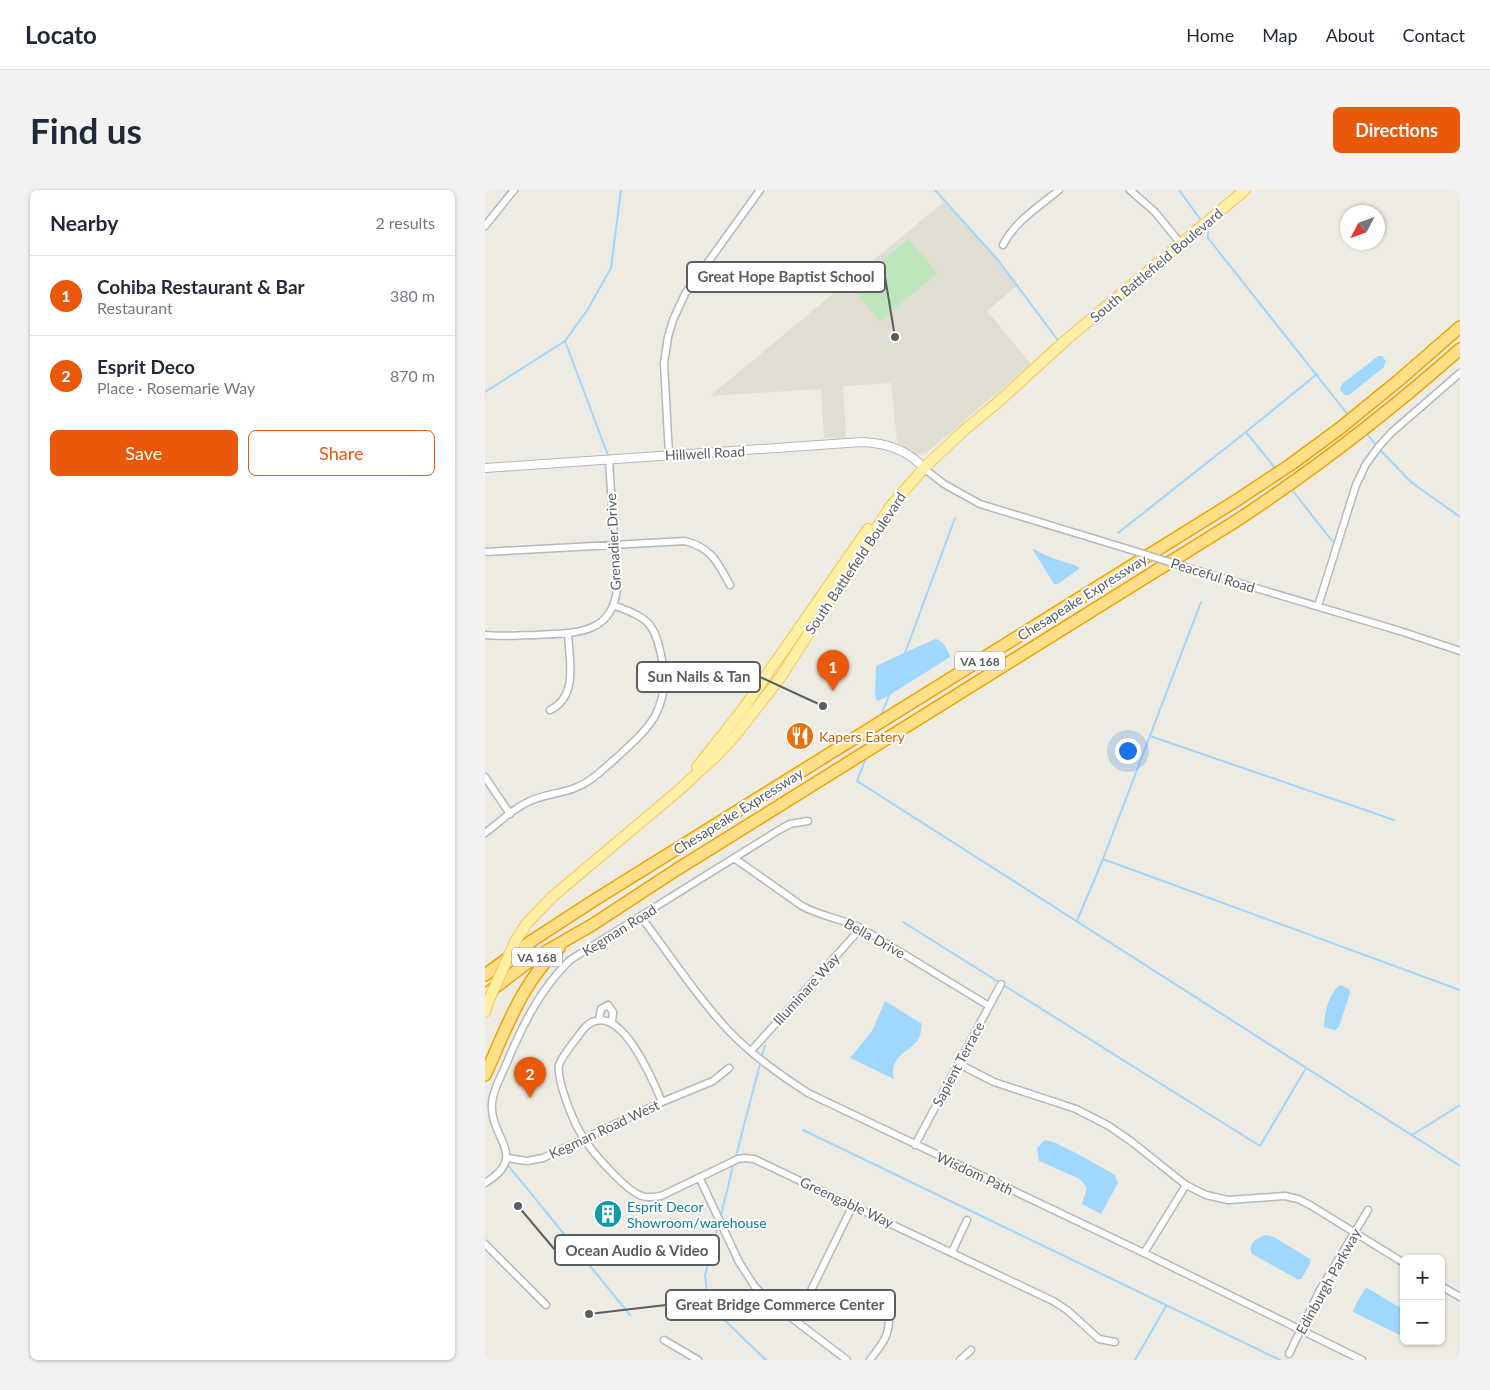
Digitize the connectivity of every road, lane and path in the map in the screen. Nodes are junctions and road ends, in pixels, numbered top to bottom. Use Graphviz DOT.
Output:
graph roads {
  1 [pos="514,190"];
  2 [pos="760,190"];
  3 [pos="1059,190"];
  4 [pos="1130,190"];
  5 [pos="1245,190"];
  6 [pos="485,226"];
  7 [pos="1181,244"];
  8 [pos="1003,245"];
  9 [pos="1460,327"];
  10 [pos="1460,349"];
  11 [pos="1460,373"];
  12 [pos="669,455"];
  13 [pos="609,459"];
  14 [pos="921,466"];
  15 [pos="485,468"];
  16 [pos="615,545"];
  17 [pos="485,552"];
  18 [pos="730,585"];
  19 [pos="613,605"];
  20 [pos="1318,606"];
  21 [pos="568,633"];
  22 [pos="485,635"];
  23 [pos="1460,651"];
  24 [pos="550,710"];
  25 [pos="485,777"];
  26 [pos="510,814"];
  27 [pos="808,821"];
  28 [pos="485,833"];
  29 [pos="734,858"];
  30 [pos="641,917"];
  31 [pos="592,925"];
  32 [pos="861,928"];
  33 [pos="485,975"];
  34 [pos="1001,984"];
  35 [pos="487,998"];
  36 [pos="989,1006"];
  37 [pos="485,1012"];
  38 [pos="599,1020"];
  39 [pos="612,1022"];
  40 [pos="751,1051"];
  41 [pos="959,1064"];
  42 [pos="729,1068"];
  43 [pos="485,1075"];
  44 [pos="662,1102"];
  45 [pos="584,1140"];
  46 [pos="915,1145"];
  47 [pos="507,1158"];
  48 [pos="699,1179"];
  49 [pos="485,1184"];
  50 [pos="1186,1185"];
  51 [pos="853,1204"];
  52 [pos="1368,1210"];
  53 [pos="967,1220"];
  54 [pos="1354,1232"];
  55 [pos="485,1244"];
  56 [pos="952,1252"];
  57 [pos="1144,1253"];
  58 [pos="1400,1261"];
  59 [pos="1445,1288"];
  60 [pos="1460,1297"];
  61 [pos="546,1305"];
  62 [pos="889,1318"];
  63 [pos="796,1321"];
  64 [pos="1300,1330"];
  65 [pos="664,1340"];
  66 [pos="1115,1342"];
  67 [pos="971,1350"];
  68 [pos="1289,1354"];
  69 [pos="698,1360"];
  70 [pos="847,1360"];
  71 [pos="870,1360"];
  72 [pos="960,1360"];
  73 [pos="1363,1360"];
  1 -- 6 [label="street"];
  2 -- 12 [label="street"];
  3 -- 8 [label="street"];
  4 -- 7 [label="street"];
  5 -- 7 [label="main road, South Battlefield Boulevard"];
  7 -- 14 [label="main road, South Battlefield Boulevard"];
  9 -- 33 [label="highway, Chesapeake Expressway / VA 168"];
  10 -- 31 [label="highway, Chesapeake Expressway / VA 168"];
  11 -- 20 [label="street"];
  12 -- 13 [label="street, Hillwell Road"];
  12 -- 14 [label="street, Hillwell Road"];
  13 -- 15 [label="street, Hillwell Road"];
  13 -- 16 [label="street, Grenadier Drive"];
  14 -- 20 [label="street, Peaceful Road, bridge"];
  14 -- 35 [label="main road, South Battlefield Boulevard, bridge"];
  16 -- 17 [label="street"];
  16 -- 18 [label="street"];
  16 -- 19 [label="street, Grenadier Drive"];
  19 -- 21 [label="street, Grenadier Drive"];
  19 -- 26 [label="street"];
  20 -- 23 [label="street, Peaceful Road"];
  21 -- 22 [label="street, Grenadier Drive"];
  21 -- 24 [label="street"];
  25 -- 26 [label="street"];
  26 -- 28 [label="street"];
  27 -- 29 [label="street, Kegman Road"];
  29 -- 30 [label="street, Kegman Road"];
  29 -- 32 [label="street, Bella Drive"];
  30 -- 40 [label="street, Wisdom Path"];
  30 -- 47 [label="street, Kegman Road"];
  31 -- 35 [label="highway, Chesapeake Expressway / VA 168"];
  31 -- 43 [label="highway"];
  32 -- 36 [label="street, Bella Drive"];
  32 -- 40 [label="street, Illuminare Way"];
  34 -- 36 [label="street, Sapient Terrace"];
  35 -- 37 [label="main road, South Battlefield Boulevard"];
  36 -- 41 [label="street, Sapient Terrace"];
  38 -- 39 [label="street"];
  38 -- 39 [label="street"];
  38 -- 45 [label="street, Greengable Way"];
  39 -- 44 [label="street"];
  40 -- 46 [label="street, Wisdom Path"];
  41 -- 46 [label="street, Sapient Terrace"];
  41 -- 50 [label="street"];
  42 -- 44 [label="street, Kegman Road West"];
  44 -- 45 [label="street, Kegman Road West"];
  45 -- 47 [label="street, Kegman Road West"];
  45 -- 48 [label="street, Greengable Way"];
  46 -- 57 [label="street, Wisdom Path"];
  47 -- 49 [label="street"];
  48 -- 51 [label="street, Greengable Way"];
  48 -- 63 [label="street"];
  50 -- 54 [label="street"];
  50 -- 57 [label="street"];
  51 -- 56 [label="street, Greengable Way"];
  51 -- 63 [label="street"];
  52 -- 54 [label="street, Edinburgh Parkway"];
  53 -- 56 [label="street"];
  54 -- 58 [label="street"];
  54 -- 64 [label="street, Edinburgh Parkway"];
  55 -- 61 [label="street"];
  56 -- 66 [label="street, Greengable Way"];
  57 -- 64 [label="street, Wisdom Path"];
  59 -- 60 [label="street"];
  62 -- 71 [label="street"];
  63 -- 70 [label="street"];
  64 -- 68 [label="street, Edinburgh Parkway"];
  64 -- 73 [label="street, Wisdom Path"];
  65 -- 69 [label="street"];
  67 -- 72 [label="street"];
}
